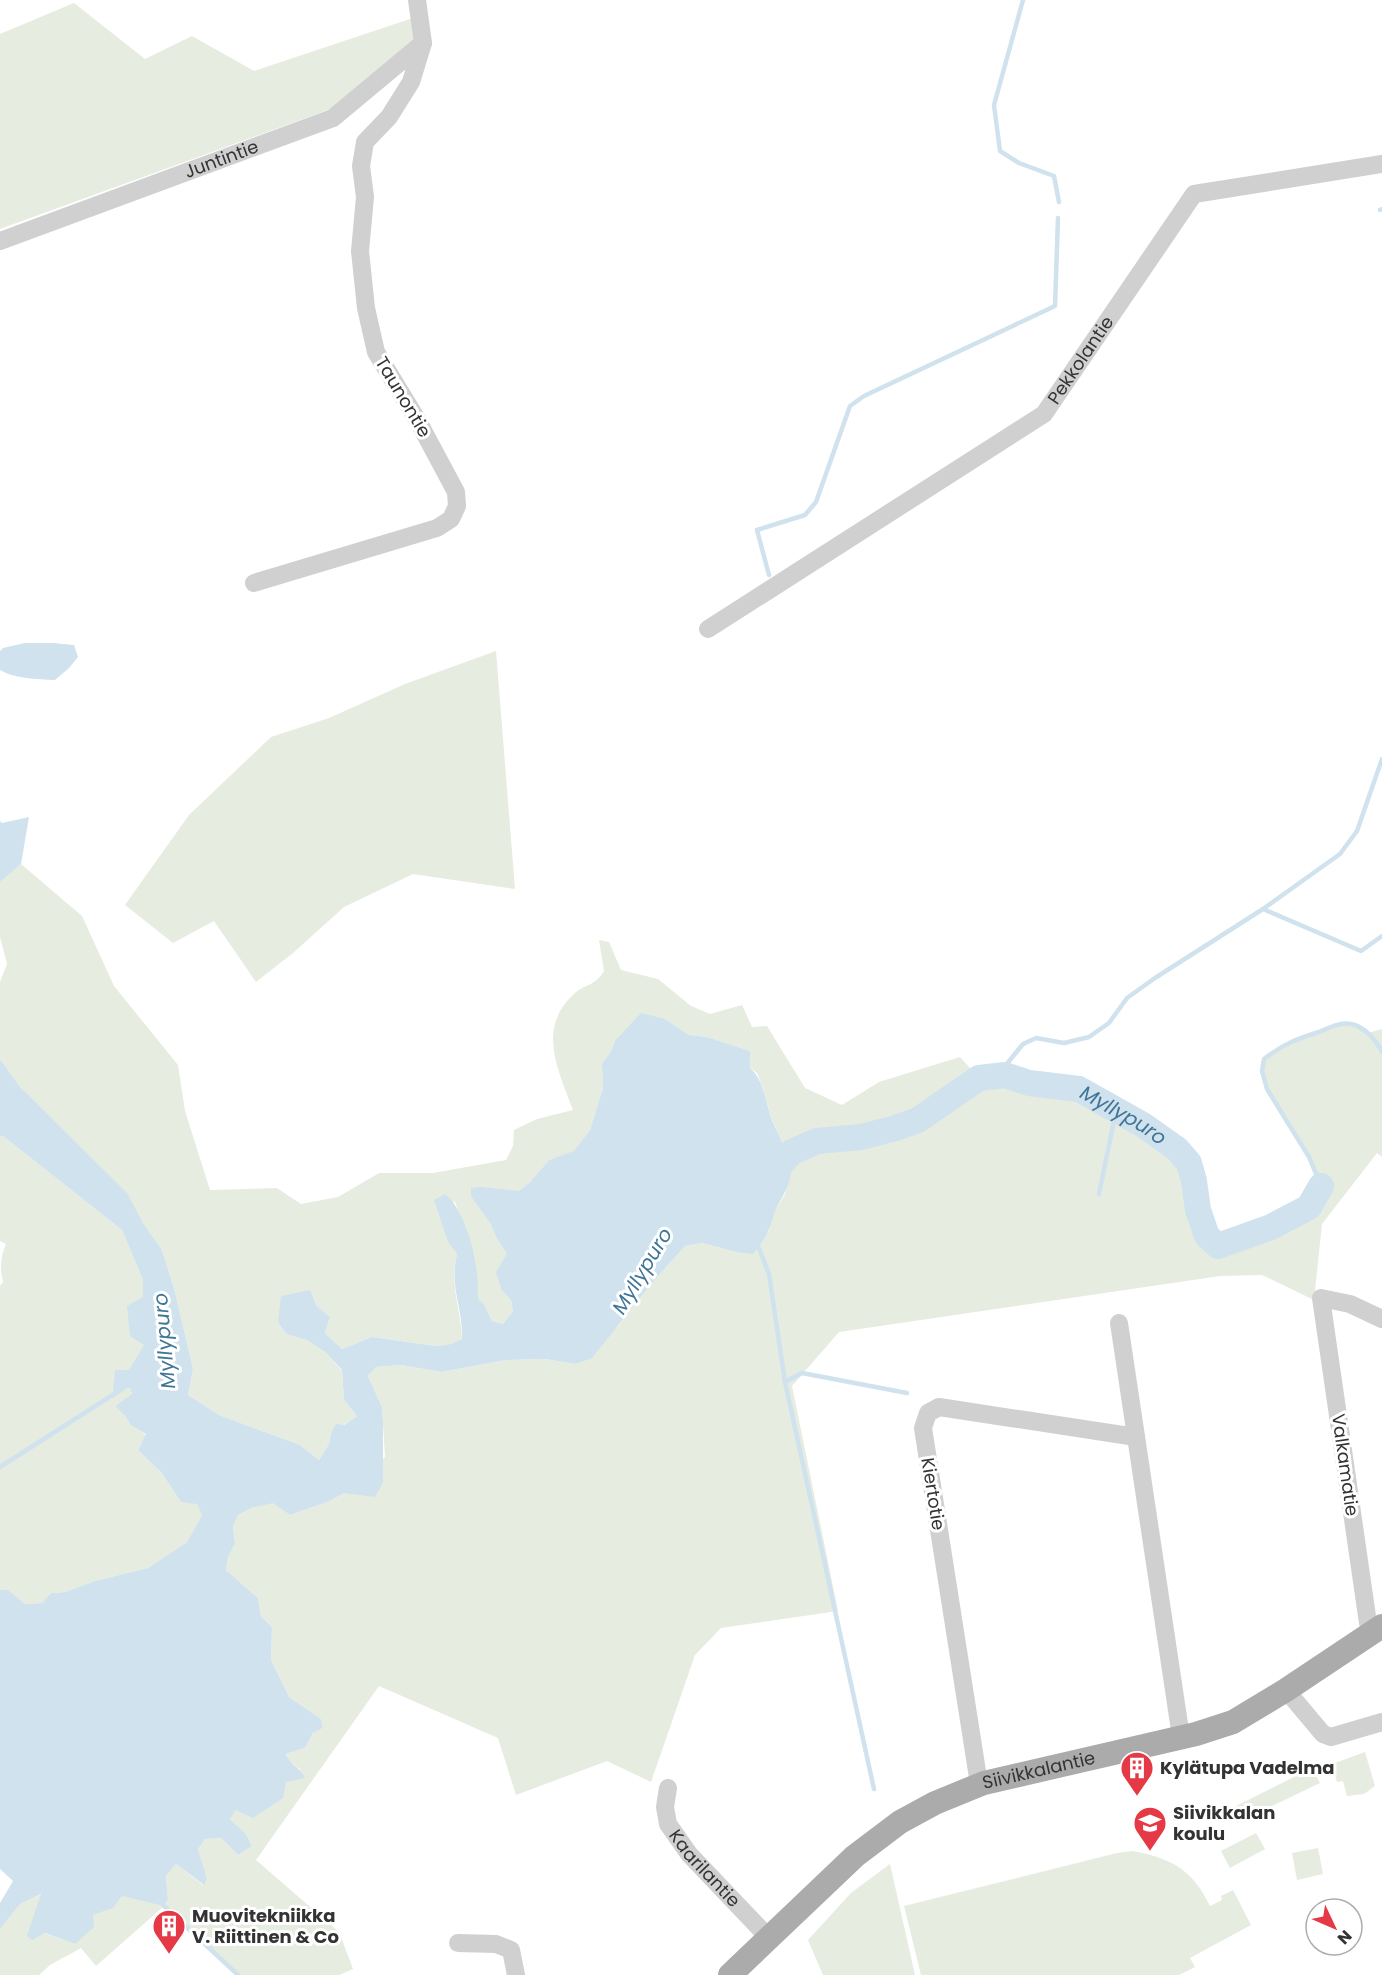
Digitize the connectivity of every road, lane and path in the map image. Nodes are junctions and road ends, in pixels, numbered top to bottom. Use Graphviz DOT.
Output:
graph roads {
  1 [pos="417,0"];
  2 [pos="423,43"];
  3 [pos="1382,164"];
  4 [pos="0,241"];
  5 [pos="254,584"];
  6 [pos="708,629"];
  7 [pos="1382,1319"];
  8 [pos="1119,1323"];
  9 [pos="1136,1437"];
  10 [pos="1378,1629"];
  11 [pos="1287,1690"];
  12 [pos="1382,1722"];
  13 [pos="1182,1737"];
  14 [pos="979,1784"];
  15 [pos="668,1788"];
  16 [pos="769,1938"];
  17 [pos="458,1943"];
  18 [pos="738,1972"];
  19 [pos="516,1975"];
  1 -- 2 [label="street"];
  2 -- 4 [label="street, Juntintie"];
  2 -- 5 [label="street, Taunontie"];
  3 -- 6 [label="street, Pekkolantie"];
  7 -- 10 [label="street, Valkamatie"];
  8 -- 9 [label="street"];
  9 -- 13 [label="street"];
  9 -- 14 [label="street, Kiertotie"];
  10 -- 11 [label="main road, Siivikkalantie"];
  11 -- 12 [label="street"];
  11 -- 13 [label="main road, Siivikkalantie"];
  13 -- 14 [label="main road, Siivikkalantie"];
  14 -- 16 [label="main road, Siivikkalantie"];
  15 -- 16 [label="street, Kaarilantie"];
  16 -- 18 [label="main road, Siivikkalantie"];
  17 -- 19 [label="street"];
}
